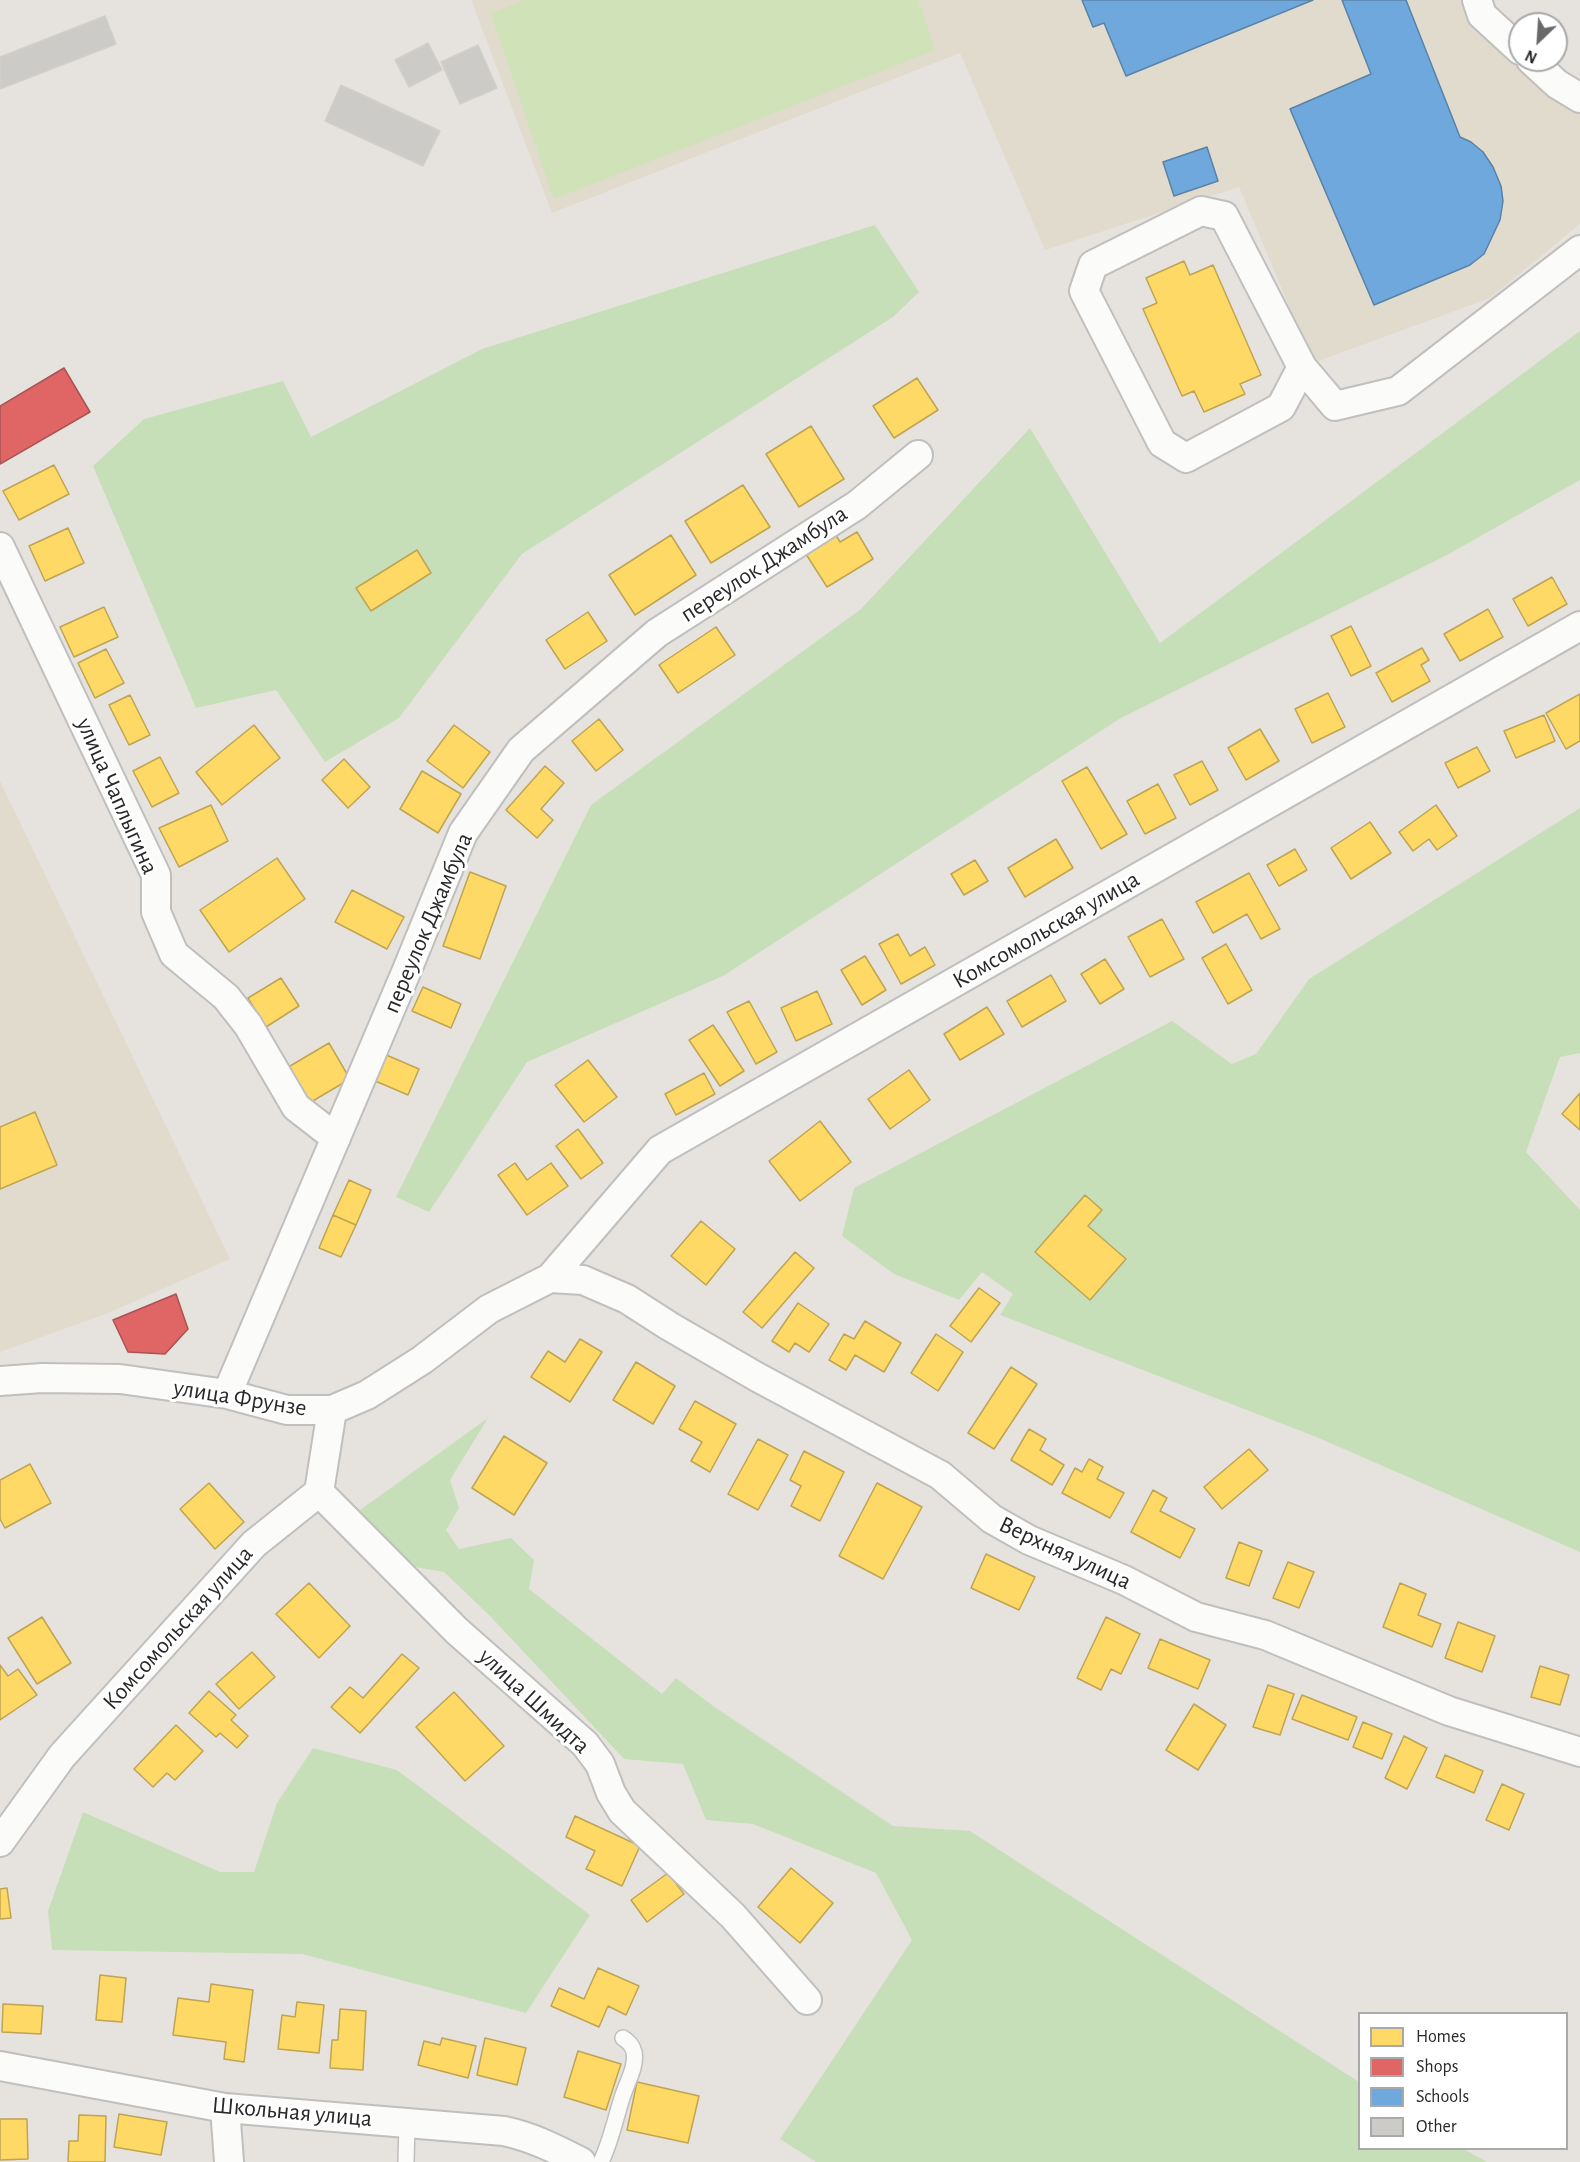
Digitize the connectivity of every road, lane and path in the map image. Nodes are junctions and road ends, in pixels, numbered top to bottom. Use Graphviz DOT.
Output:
graph roads {
  1 [pos="1477,0"];
  2 [pos="1508,39"];
  3 [pos="1544,72"];
  4 [pos="1580,98"];
  5 [pos="1580,250"];
  6 [pos="1302,367"];
  7 [pos="918,455"];
  8 [pos="0,547"];
  9 [pos="1580,626"];
  10 [pos="336,1138"];
  11 [pos="550,1278"];
  12 [pos="0,1381"];
  13 [pos="227,1394"];
  14 [pos="332,1410"];
  15 [pos="318,1492"];
  16 [pos="1580,1752"];
  17 [pos="0,1842"];
  18 [pos="807,2000"];
  19 [pos="622,2038"];
  20 [pos="0,2066"];
  21 [pos="225,2108"];
  22 [pos="407,2123"];
  23 [pos="229,2162"];
  24 [pos="406,2162"];
  25 [pos="581,2162"];
  26 [pos="601,2162"];
  1 -- 2 [label="street"];
  3 -- 4 [label="street"];
  5 -- 6 [label="street"];
  6 -- 6 [label="street"];
  7 -- 10 [label="street, переулок Джамбула"];
  8 -- 10 [label="street, улица Чаплыгина"];
  9 -- 11 [label="street, Комсомольская улица"];
  10 -- 13 [label="street, переулок Джамбула"];
  11 -- 14 [label="street, улица Фрунзе"];
  11 -- 16 [label="street, Верхняя улица"];
  12 -- 13 [label="street, улица Фрунзе"];
  13 -- 14 [label="street, улица Фрунзе"];
  14 -- 15 [label="street"];
  15 -- 17 [label="street, Комсомольская улица"];
  15 -- 18 [label="street, улица Шмидта"];
  19 -- 26 [label="lane"];
  20 -- 21 [label="street, Школьная улица"];
  21 -- 22 [label="street, Школьная улица"];
  21 -- 23 [label="street"];
  22 -- 24 [label="lane"];
  22 -- 25 [label="street, Школьная улица"];
}
